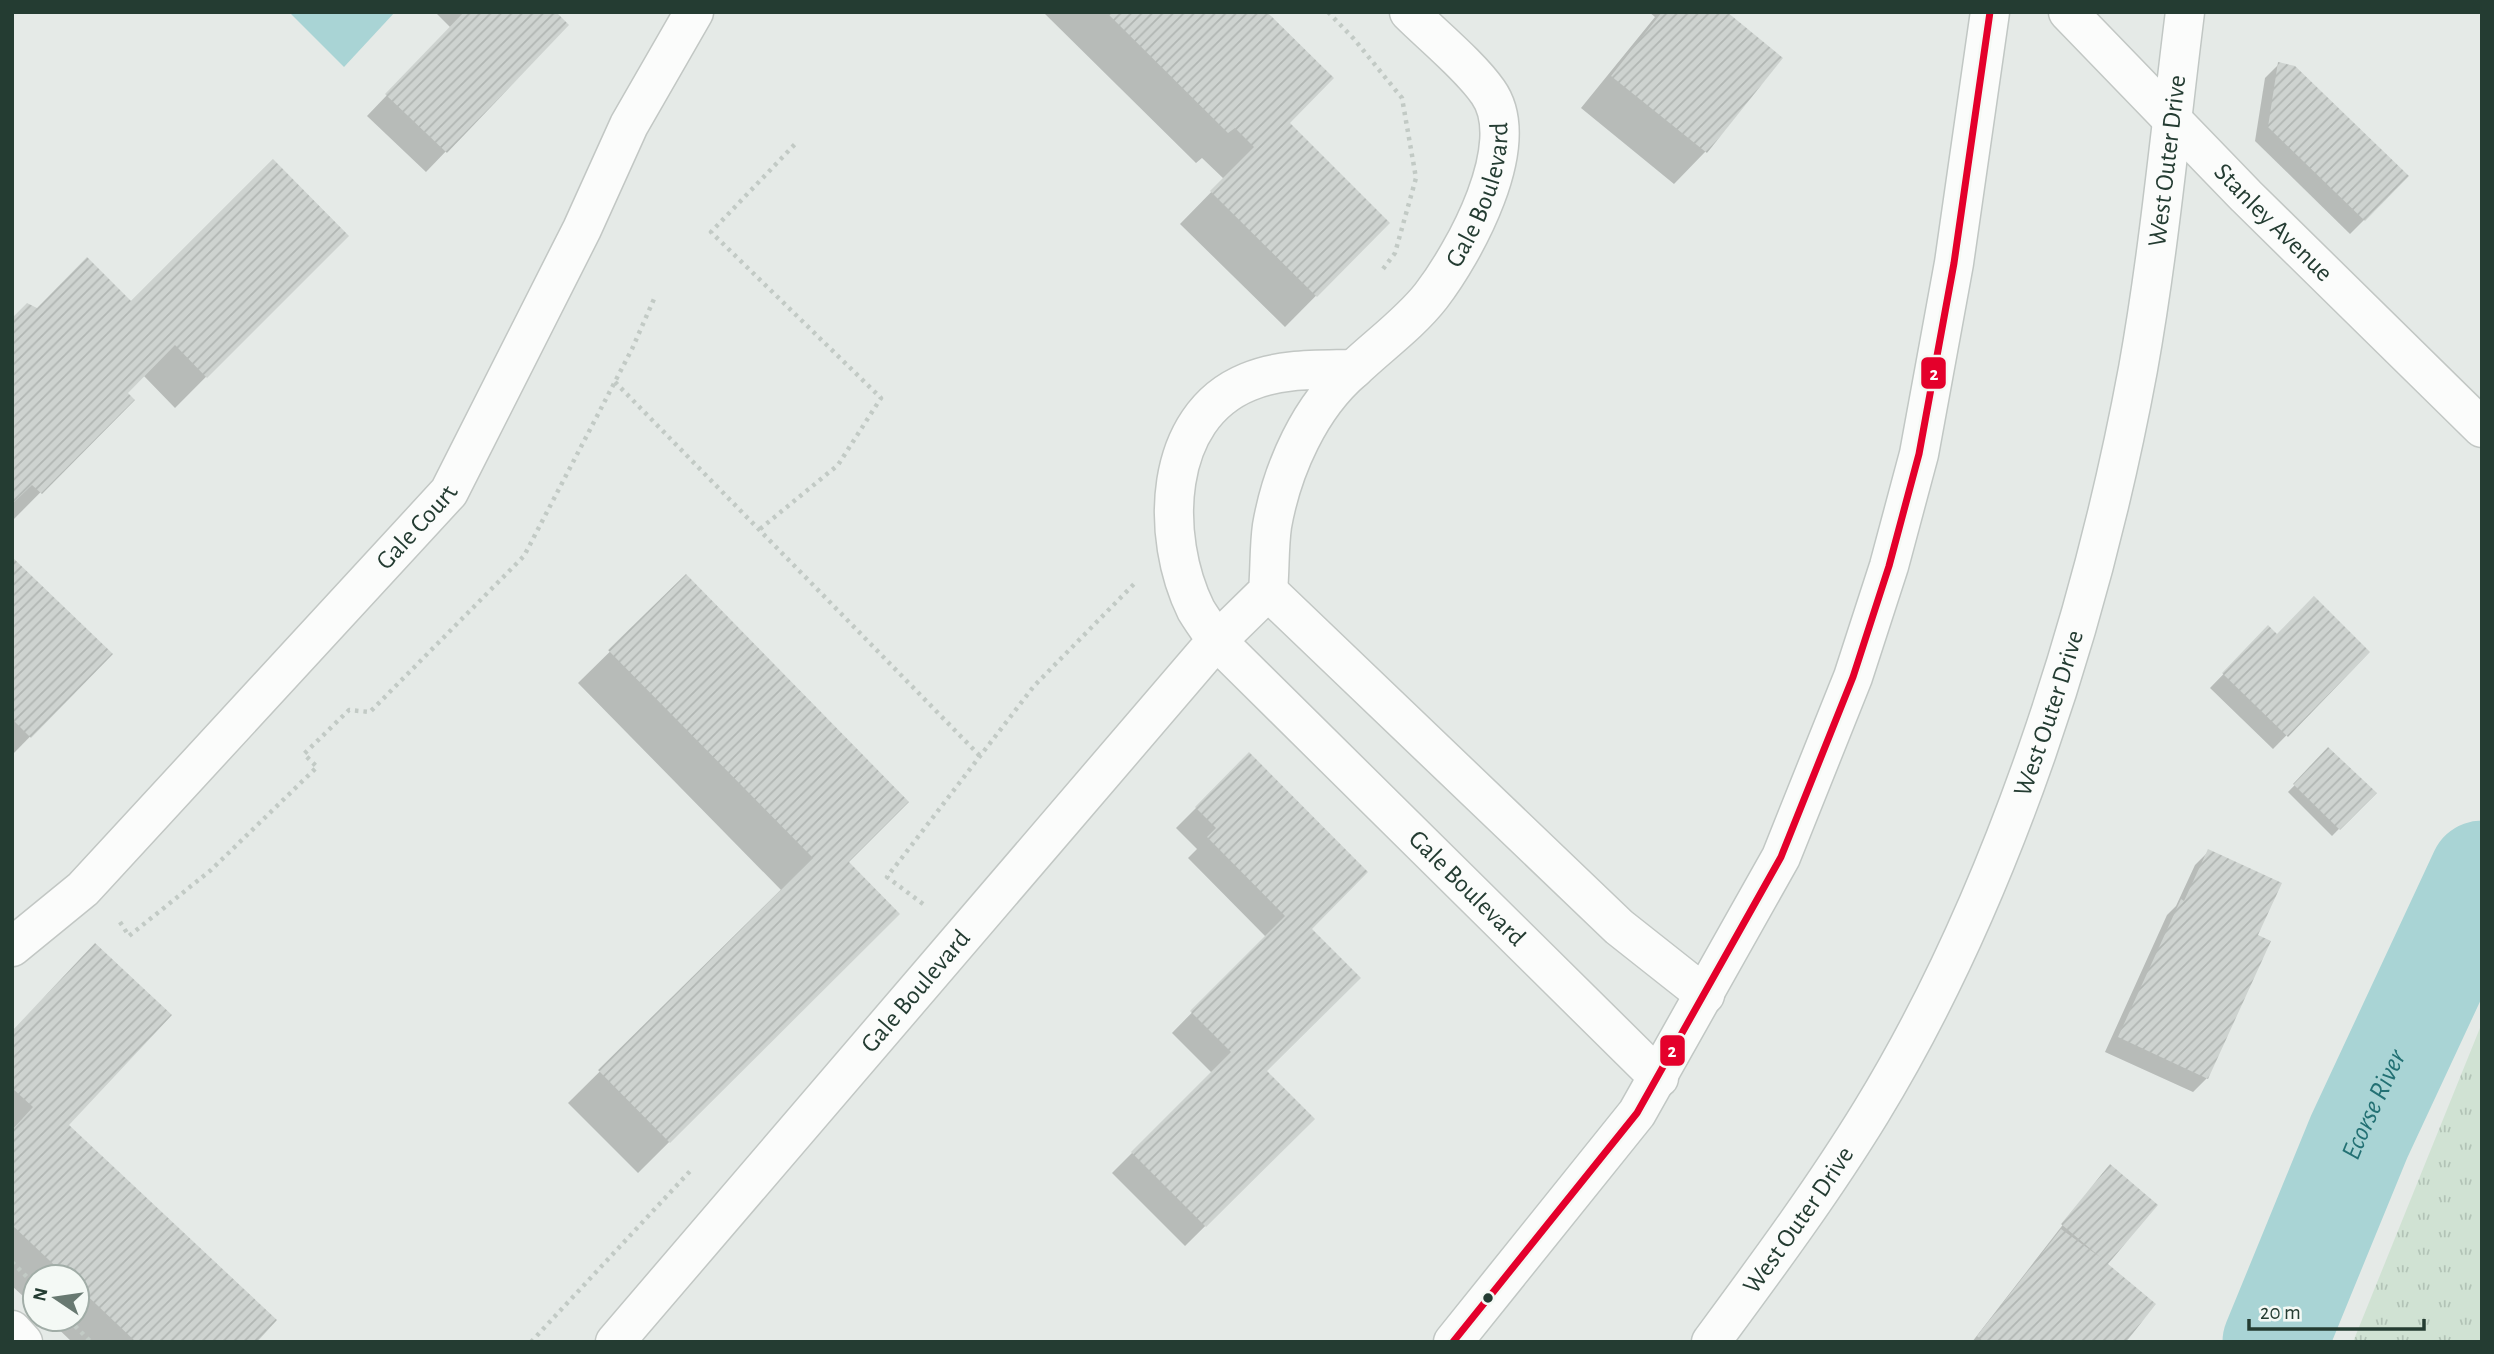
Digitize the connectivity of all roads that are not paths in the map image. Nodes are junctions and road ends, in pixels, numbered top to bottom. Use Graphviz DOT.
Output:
graph roads {
  1 [pos="694,12"];
  2 [pos="1409,12"];
  3 [pos="1990,12"];
  4 [pos="2068,12"];
  5 [pos="2185,12"];
  6 [pos="2172,116"];
  7 [pos="1353,369"];
  8 [pos="2482,428"];
  9 [pos="1268,591"];
  10 [pos="1217,640"];
  11 [pos="12,947"];
  12 [pos="1705,995"];
  13 [pos="1659,1078"];
  14 [pos="12,1330"];
  15 [pos="23,1342"];
  16 [pos="615,1342"];
  17 [pos="1453,1342"];
  18 [pos="1711,1342"];
  1 -- 11 [label="street, Gale Court"];
  2 -- 7 [label="street, Gale Boulevard"];
  3 -- 12 [label="street"];
  4 -- 6 [label="street, Stanley Avenue"];
  5 -- 6 [label="street, West Outer Drive"];
  6 -- 8 [label="street, Stanley Avenue"];
  6 -- 18 [label="street, West Outer Drive"];
  7 -- 9 [label="street, Gale Boulevard"];
  7 -- 10 [label="street, Gale Boulevard"];
  9 -- 10 [label="street, Gale Boulevard"];
  9 -- 12 [label="street"];
  10 -- 13 [label="street, Gale Boulevard"];
  10 -- 16 [label="street, Gale Boulevard"];
  12 -- 13 [label="street"];
  13 -- 17 [label="street"];
  14 -- 15 [label="street"];
}
